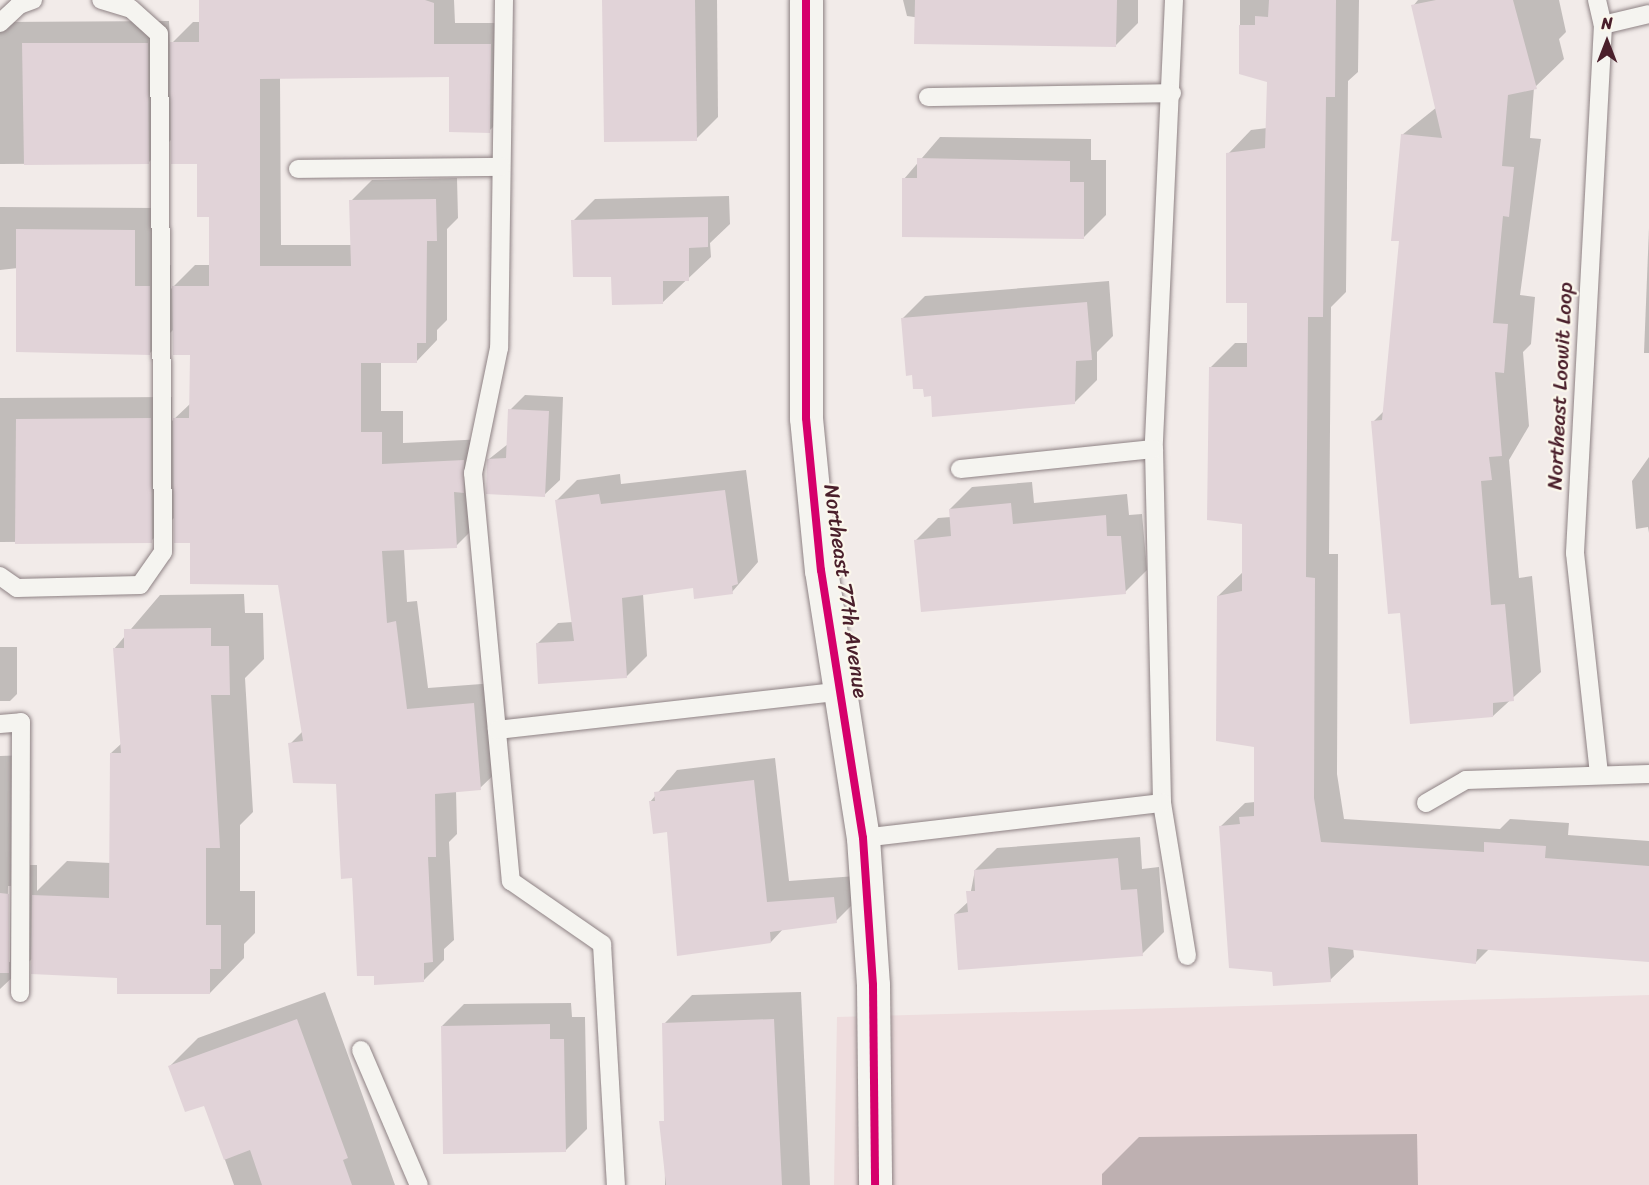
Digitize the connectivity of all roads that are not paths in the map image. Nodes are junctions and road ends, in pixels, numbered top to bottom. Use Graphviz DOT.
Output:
graph roads {
  1 [pos="33,0"];
  2 [pos="101,0"];
  3 [pos="504,0"];
  4 [pos="806,0"];
  5 [pos="1174,0"];
  6 [pos="1597,0"];
  7 [pos="1649,14"];
  8 [pos="0,23"];
  9 [pos="1603,25"];
  10 [pos="1172,93"];
  11 [pos="928,97"];
  12 [pos="501,167"];
  13 [pos="298,169"];
  14 [pos="1154,449"];
  15 [pos="960,469"];
  16 [pos="0,576"];
  17 [pos="842,691"];
  18 [pos="0,724"];
  19 [pos="497,730"];
  20 [pos="1599,774"];
  21 [pos="1649,774"];
  22 [pos="1162,803"];
  23 [pos="1426,803"];
  24 [pos="863,838"];
  25 [pos="1187,956"];
  26 [pos="20,993"];
  27 [pos="361,1050"];
  28 [pos="419,1185"];
  29 [pos="616,1185"];
  30 [pos="875,1185"];
  1 -- 8 [label="lane"];
  2 -- 16 [label="lane"];
  3 -- 12 [label="lane"];
  4 -- 17 [label="street, Northeast 77th Avenue"];
  5 -- 10 [label="lane"];
  6 -- 9 [label="lane, Northeast Loowit Loop"];
  7 -- 9 [label="lane"];
  9 -- 20 [label="lane, Northeast Loowit Loop"];
  10 -- 11 [label="lane"];
  10 -- 14 [label="lane"];
  12 -- 13 [label="lane"];
  12 -- 19 [label="lane"];
  14 -- 15 [label="lane"];
  14 -- 22 [label="lane"];
  17 -- 19 [label="lane"];
  17 -- 24 [label="street, Northeast 77th Avenue"];
  18 -- 26 [label="lane"];
  19 -- 29 [label="lane"];
  20 -- 21 [label="lane"];
  20 -- 23 [label="lane"];
  22 -- 24 [label="lane"];
  22 -- 25 [label="lane"];
  24 -- 30 [label="street, Northeast 77th Avenue"];
  27 -- 28 [label="lane"];
}
